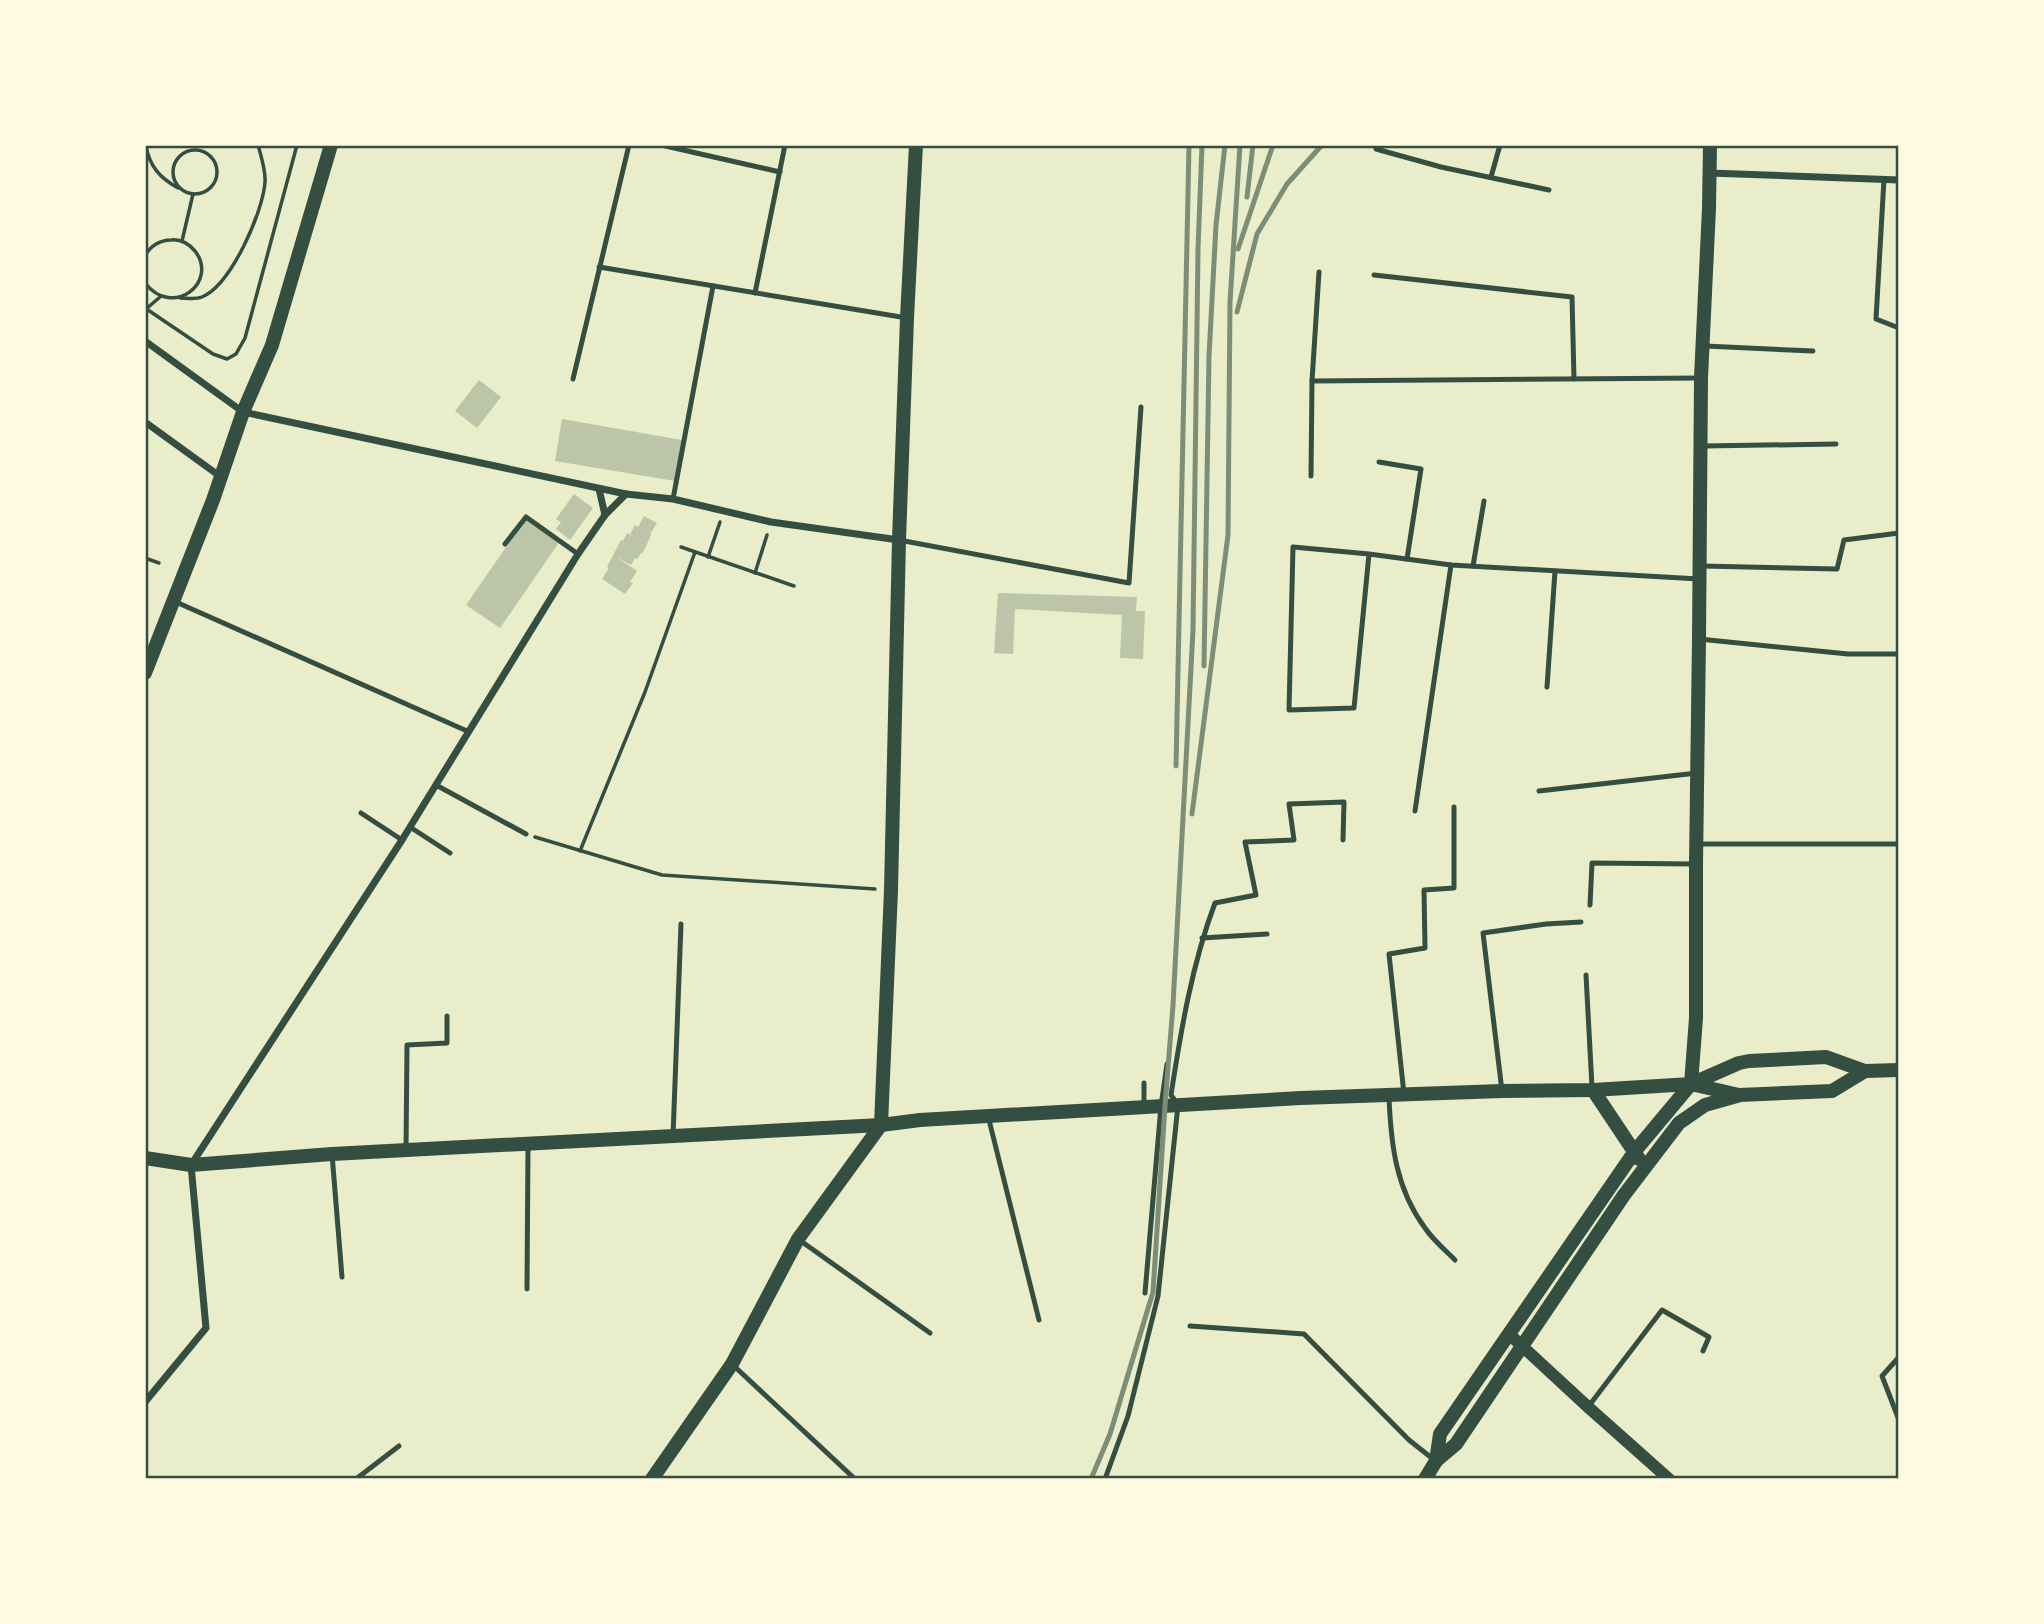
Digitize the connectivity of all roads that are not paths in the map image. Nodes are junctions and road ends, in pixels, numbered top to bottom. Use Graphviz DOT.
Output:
graph roads {
  1 [pos="331,145"];
  2 [pos="629,145"];
  3 [pos="661,145"];
  4 [pos="785,145"];
  5 [pos="916,145"];
  6 [pos="1500,145"];
  7 [pos="1710,145"];
  8 [pos="1376,149"];
  9 [pos="779,172"];
  10 [pos="1709,173"];
  11 [pos="1492,177"];
  12 [pos="1884,179"];
  13 [pos="1899,180"];
  14 [pos="1549,190"];
  15 [pos="599,267"];
  16 [pos="1319,272"];
  17 [pos="1374,275"];
  18 [pos="713,286"];
  19 [pos="755,293"];
  20 [pos="907,318"];
  21 [pos="1899,328"];
  22 [pos="145,341"];
  23 [pos="1702,346"];
  24 [pos="1813,351"];
  25 [pos="1700,378"];
  26 [pos="573,379"];
  27 [pos="1574,379"];
  28 [pos="1312,381"];
  29 [pos="1141,407"];
  30 [pos="243,412"];
  31 [pos="145,422"];
  32 [pos="1836,444"];
  33 [pos="1700,446"];
  34 [pos="1379,462"];
  35 [pos="1311,476"];
  36 [pos="221,477"];
  37 [pos="600,489"];
  38 [pos="626,494"];
  39 [pos="673,499"];
  40 [pos="1484,501"];
  41 [pos="605,516"];
  42 [pos="1899,533"];
  43 [pos="899,540"];
  44 [pos="505,544"];
  45 [pos="578,554"];
  46 [pos="1369,554"];
  47 [pos="1407,559"];
  48 [pos="1451,565"];
  49 [pos="1473,566"];
  50 [pos="1555,571"];
  51 [pos="1699,573"];
  52 [pos="173,601"];
  53 [pos="1699,639"];
  54 [pos="1899,654"];
  55 [pos="145,673"];
  56 [pos="1547,687"];
  57 [pos="467,732"];
  58 [pos="1697,773"];
  59 [pos="436,785"];
  60 [pos="1539,791"];
  61 [pos="1454,807"];
  62 [pos="1415,811"];
  63 [pos="361,813"];
  64 [pos="410,827"];
  65 [pos="526,834"];
  66 [pos="402,840"];
  67 [pos="1343,840"];
  68 [pos="1696,844"];
  69 [pos="1899,844"];
  70 [pos="450,853"];
  71 [pos="1696,864"];
  72 [pos="1590,905"];
  73 [pos="1581,922"];
  74 [pos="681,924"];
  75 [pos="1267,934"];
  76 [pos="1202,938"];
  77 [pos="1586,975"];
  78 [pos="447,1016"];
  79 [pos="1167,1064"];
  80 [pos="1899,1070"];
  81 [pos="1865,1071"];
  82 [pos="1144,1083"];
  83 [pos="1691,1084"];
  84 [pos="1592,1090"];
  85 [pos="1502,1091"];
  86 [pos="1404,1094"];
  87 [pos="1389,1095"];
  88 [pos="1739,1095"];
  89 [pos="1178,1105"];
  90 [pos="1161,1106"];
  91 [pos="1144,1107"];
  92 [pos="988,1116"];
  93 [pos="881,1125"];
  94 [pos="673,1136"];
  95 [pos="528,1144"];
  96 [pos="406,1150"];
  97 [pos="1635,1152"];
  98 [pos="332,1154"];
  99 [pos="145,1158"];
  100 [pos="191,1165"];
  101 [pos="1644,1169"];
  102 [pos="798,1239"];
  103 [pos="1455,1260"];
  104 [pos="342,1277"];
  105 [pos="527,1289"];
  106 [pos="1145,1293"];
  107 [pos="1039,1320"];
  108 [pos="1190,1326"];
  109 [pos="930,1333"];
  110 [pos="1509,1334"];
  111 [pos="1522,1347"];
  112 [pos="1703,1351"];
  113 [pos="1899,1357"];
  114 [pos="732,1364"];
  115 [pos="145,1402"];
  116 [pos="1588,1408"];
  117 [pos="1899,1420"];
  118 [pos="399,1446"];
  119 [pos="1436,1461"];
  120 [pos="1107,1478"];
  121 [pos="356,1479"];
  122 [pos="652,1479"];
  123 [pos="855,1479"];
  124 [pos="1425,1479"];
  125 [pos="1669,1479"];
  1 -- 30 [label="main road"];
  2 -- 15 [label="lane"];
  3 -- 9 [label="lane"];
  4 -- 9 [label="lane"];
  5 -- 20 [label="main road"];
  6 -- 11 [label="lane"];
  7 -- 10 [label="main road"];
  8 -- 11 [label="lane"];
  9 -- 19 [label="lane"];
  10 -- 12 [label="street"];
  10 -- 23 [label="main road"];
  11 -- 14 [label="lane"];
  12 -- 13 [label="street"];
  12 -- 21 [label="lane"];
  15 -- 18 [label="lane"];
  15 -- 26 [label="lane"];
  16 -- 28 [label="lane"];
  17 -- 27 [label="lane"];
  18 -- 19 [label="lane"];
  18 -- 39 [label="lane"];
  19 -- 20 [label="lane"];
  20 -- 43 [label="main road"];
  22 -- 30 [label="street"];
  23 -- 24 [label="lane"];
  23 -- 25 [label="main road"];
  25 -- 27 [label="lane"];
  25 -- 33 [label="main road"];
  27 -- 28 [label="lane"];
  28 -- 35 [label="lane"];
  29 -- 43 [label="lane"];
  30 -- 36 [label="main road"];
  30 -- 37 [label="street"];
  31 -- 36 [label="street"];
  32 -- 33 [label="lane"];
  33 -- 51 [label="main road"];
  34 -- 47 [label="lane"];
  36 -- 52 [label="main road"];
  37 -- 38 [label="street"];
  37 -- 41 [label="street"];
  38 -- 39 [label="street"];
  38 -- 41 [label="street"];
  39 -- 43 [label="street"];
  40 -- 49 [label="lane"];
  41 -- 45 [label="street"];
  42 -- 51 [label="lane"];
  43 -- 93 [label="main road"];
  44 -- 45 [label="lane"];
  45 -- 57 [label="street"];
  46 -- 46 [label="lane"];
  46 -- 47 [label="lane"];
  47 -- 48 [label="lane"];
  48 -- 49 [label="lane"];
  48 -- 62 [label="lane"];
  49 -- 50 [label="lane"];
  50 -- 51 [label="lane"];
  50 -- 56 [label="lane"];
  51 -- 53 [label="main road"];
  52 -- 55 [label="main road"];
  52 -- 57 [label="lane"];
  53 -- 54 [label="lane"];
  53 -- 58 [label="main road"];
  57 -- 59 [label="street"];
  58 -- 60 [label="lane"];
  58 -- 68 [label="main road"];
  59 -- 64 [label="street"];
  59 -- 65 [label="lane"];
  61 -- 86 [label="lane"];
  63 -- 66 [label="lane"];
  64 -- 66 [label="street"];
  64 -- 70 [label="lane"];
  66 -- 100 [label="street"];
  67 -- 76 [label="lane"];
  68 -- 69 [label="lane"];
  68 -- 71 [label="main road"];
  71 -- 72 [label="lane"];
  71 -- 83 [label="main road"];
  73 -- 85 [label="lane"];
  74 -- 94 [label="lane"];
  75 -- 76 [label="lane"];
  76 -- 89 [label="lane"];
  77 -- 84 [label="lane"];
  78 -- 96 [label="lane"];
  79 -- 90 [label="lane"];
  80 -- 81 [label="main road"];
  81 -- 83 [label="main road"];
  81 -- 88 [label="main road"];
  82 -- 91 [label="lane"];
  83 -- 84 [label="main road"];
  83 -- 88 [label="main road"];
  83 -- 97 [label="main road"];
  84 -- 85 [label="main road"];
  84 -- 97 [label="main road"];
  85 -- 86 [label="main road"];
  86 -- 87 [label="main road"];
  87 -- 89 [label="main road"];
  87 -- 103 [label="lane"];
  88 -- 101 [label="main road"];
  89 -- 90 [label="main road"];
  89 -- 120 [label="lane"];
  90 -- 91 [label="main road"];
  90 -- 106 [label="lane"];
  91 -- 92 [label="main road"];
  92 -- 93 [label="main road"];
  92 -- 107 [label="lane"];
  93 -- 94 [label="main road"];
  93 -- 102 [label="main road"];
  94 -- 95 [label="main road"];
  95 -- 96 [label="main road"];
  95 -- 105 [label="lane"];
  96 -- 98 [label="main road"];
  97 -- 101 [label="main road"];
  97 -- 110 [label="main road"];
  98 -- 100 [label="main road"];
  98 -- 104 [label="lane"];
  99 -- 100 [label="main road"];
  100 -- 115 [label="street"];
  101 -- 111 [label="main road"];
  102 -- 109 [label="lane"];
  102 -- 114 [label="main road"];
  108 -- 119 [label="lane"];
  110 -- 111 [label="street"];
  110 -- 119 [label="main road"];
  111 -- 116 [label="street"];
  111 -- 119 [label="main road"];
  112 -- 116 [label="lane"];
  113 -- 117 [label="lane"];
  114 -- 122 [label="main road"];
  114 -- 123 [label="lane"];
  116 -- 125 [label="street"];
  118 -- 121 [label="lane"];
  119 -- 124 [label="main road"];
}
